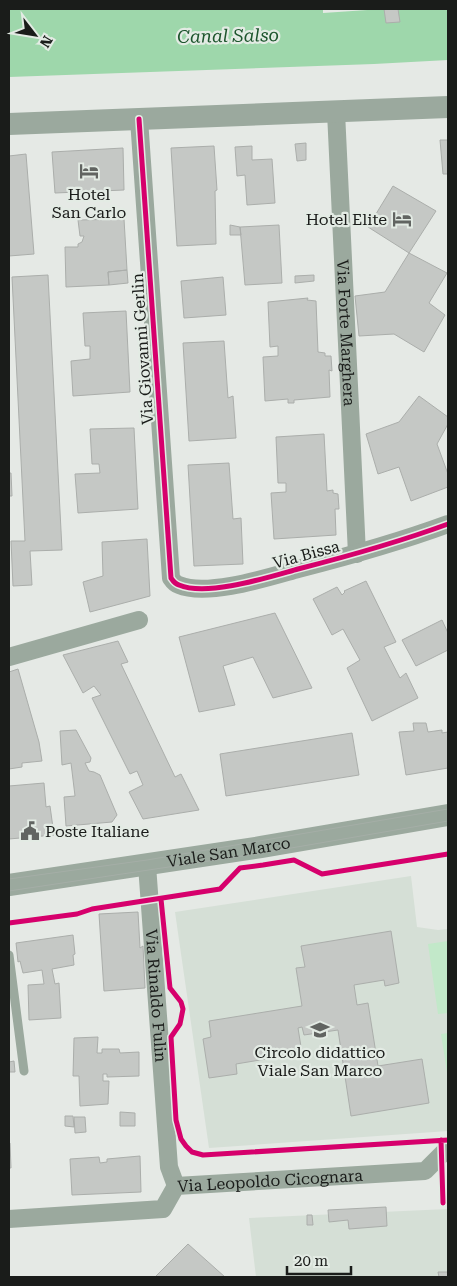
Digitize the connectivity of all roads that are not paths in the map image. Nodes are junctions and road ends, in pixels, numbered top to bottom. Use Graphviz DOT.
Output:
graph roads {
  1 [pos="448,107"];
  2 [pos="336,112"];
  3 [pos="139,119"];
  4 [pos="9,124"];
  5 [pos="448,524"];
  6 [pos="357,554"];
  7 [pos="171,578"];
  8 [pos="139,620"];
  9 [pos="9,657"];
  10 [pos="448,814"];
  11 [pos="147,865"];
  12 [pos="9,884"];
  13 [pos="9,955"];
  14 [pos="24,1071"];
  15 [pos="448,1151"];
  16 [pos="176,1186"];
  17 [pos="9,1220"];
  1 -- 2 [label="street"];
  2 -- 3 [label="street"];
  2 -- 6 [label="street, Via Forte Marghera"];
  3 -- 4 [label="street"];
  3 -- 7 [label="street, Via Giovanni Gerlin"];
  5 -- 6 [label="street, Via Bissa"];
  6 -- 7 [label="street, Via Bissa"];
  8 -- 9 [label="street"];
  10 -- 11 [label="street, Viale San Marco"];
  11 -- 12 [label="street, Viale San Marco"];
  11 -- 16 [label="street, Via Rinaldo Fulin"];
  13 -- 14 [label="lane"];
  15 -- 16 [label="street, Via Leopoldo Cicognara"];
  16 -- 17 [label="street, Via Leopoldo Cicognara"];
}
